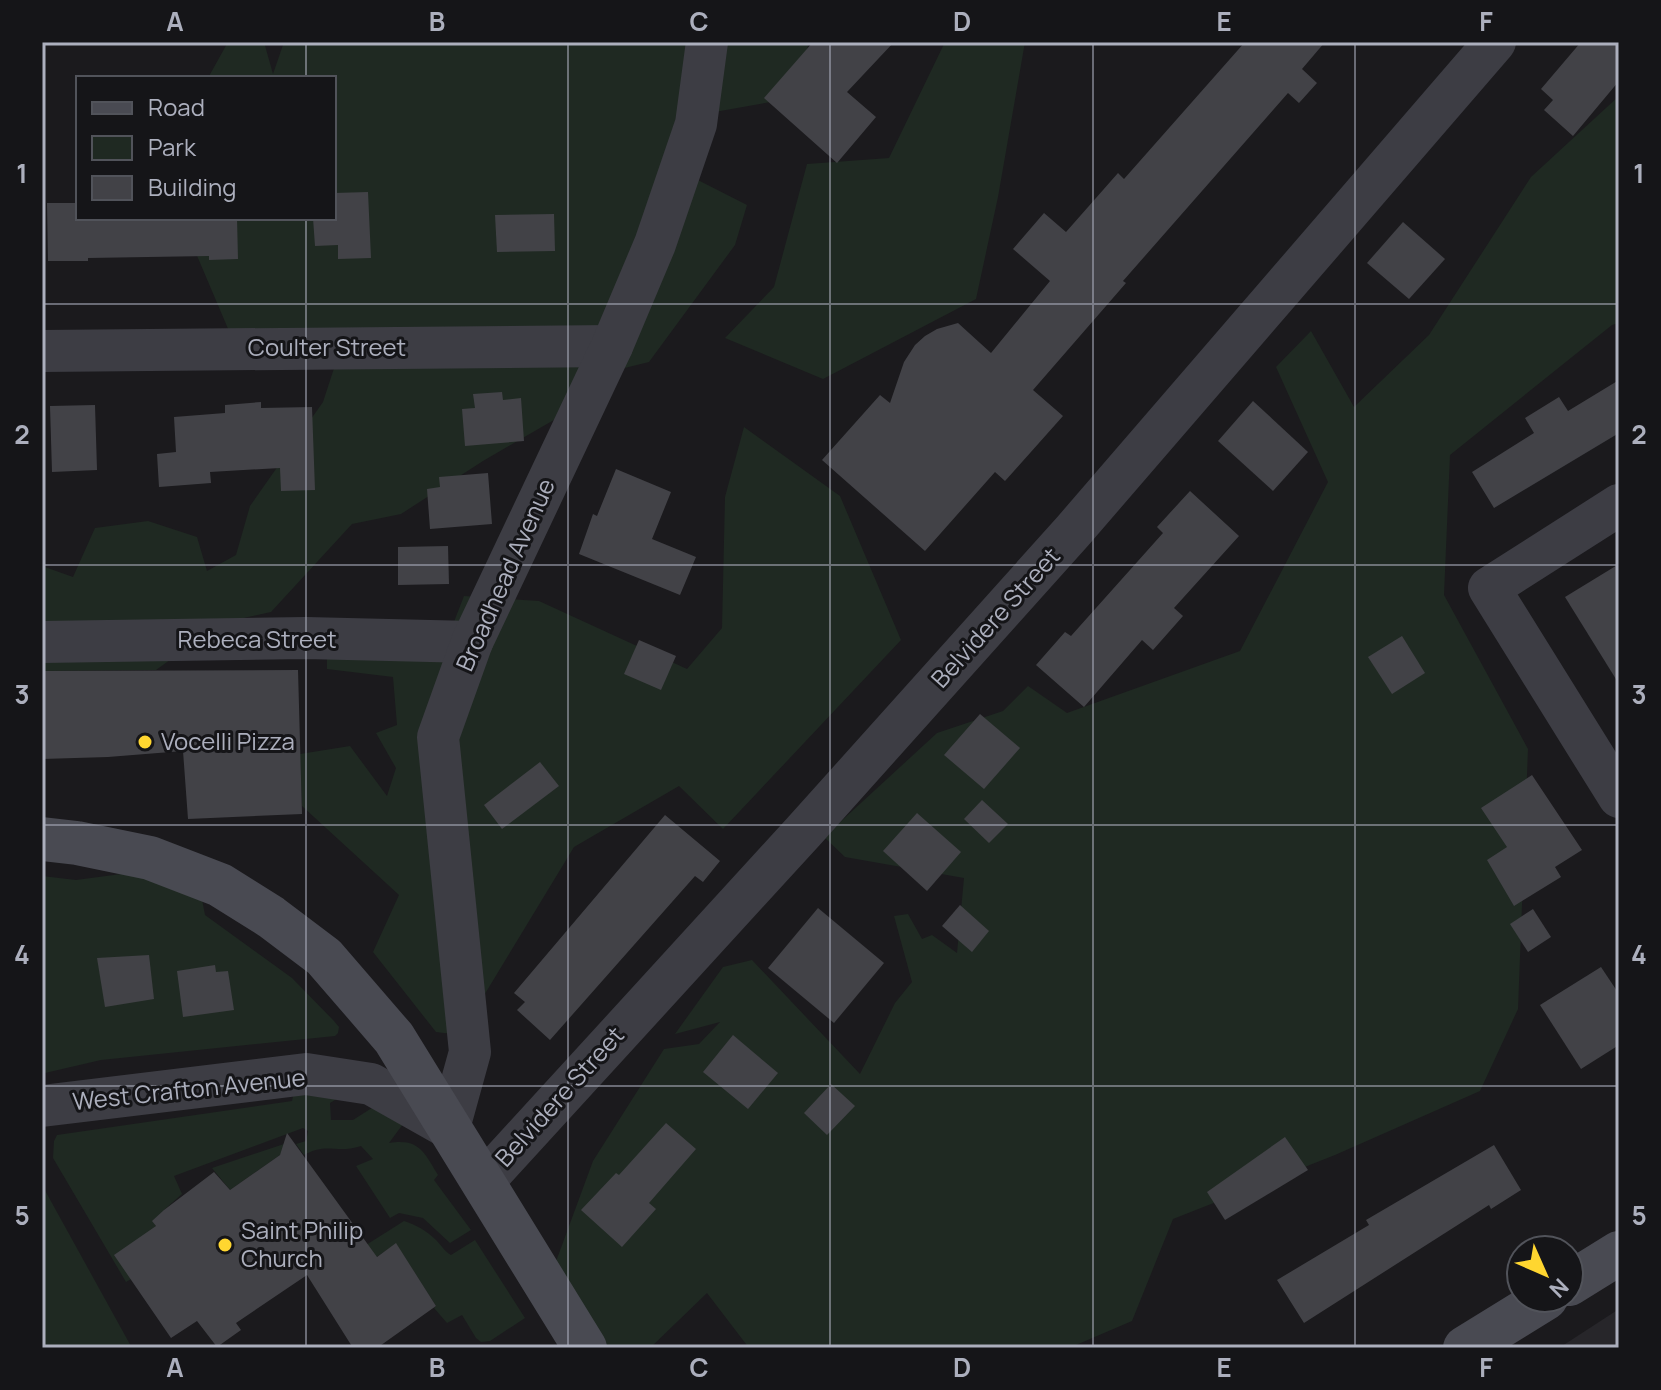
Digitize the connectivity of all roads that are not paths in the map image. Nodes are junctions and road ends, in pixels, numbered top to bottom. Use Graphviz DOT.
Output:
graph roads {
  1 [pos="707,42"];
  2 [pos="1495,42"];
  3 [pos="612,346"];
  4 [pos="42,351"];
  5 [pos="1619,505"];
  6 [pos="42,642"];
  7 [pos="472,642"];
  8 [pos="1619,797"];
  9 [pos="42,839"];
  10 [pos="42,1106"];
  11 [pos="449,1128"];
  12 [pos="483,1182"];
  13 [pos="1619,1253"];
  14 [pos="1585,1274"];
  15 [pos="1520,1314"];
  16 [pos="585,1348"];
  17 [pos="1465,1348"];
  1 -- 3 [label="street, Broadhead Avenue"];
  2 -- 12 [label="street, Belvidere Street"];
  3 -- 4 [label="street, Coulter Street"];
  3 -- 7 [label="street, Broadhead Avenue"];
  5 -- 8 [label="street"];
  6 -- 7 [label="street, Rebeca Street"];
  7 -- 11 [label="street, Broadhead Avenue"];
  9 -- 11 [label="main road"];
  10 -- 11 [label="street, West Crafton Avenue"];
  11 -- 12 [label="main road, West Crafton Avenue"];
  12 -- 16 [label="main road, West Crafton Avenue"];
  13 -- 14 [label="main road"];
  15 -- 17 [label="main road"];
}
